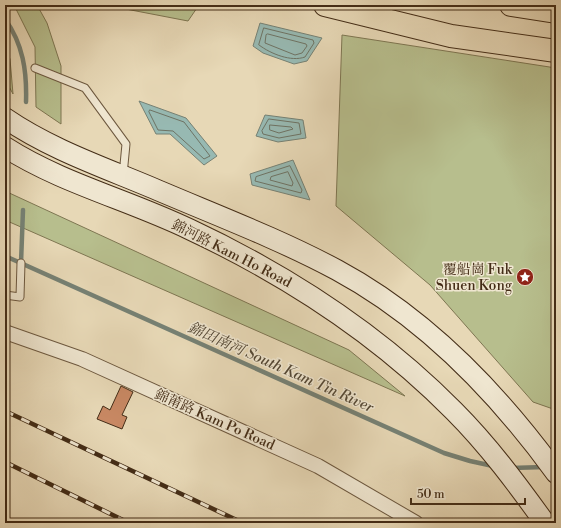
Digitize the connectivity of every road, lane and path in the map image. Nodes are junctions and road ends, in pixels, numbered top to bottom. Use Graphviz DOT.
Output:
graph roads {
  1 [pos="325,5"];
  2 [pos="511,5"];
  3 [pos="556,12"];
  4 [pos="556,51"];
  5 [pos="35,68"];
  6 [pos="5,118"];
  7 [pos="5,147"];
  8 [pos="123,175"];
  9 [pos="21,263"];
  10 [pos="5,295"];
  11 [pos="5,332"];
  12 [pos="556,473"];
  13 [pos="416,523"];
  14 [pos="545,523"];
  1 -- 4 [label="highway"];
  2 -- 3 [label="highway"];
  5 -- 8 [label="lane"];
  6 -- 8 [label="main road, 錦河路 Kam Ho Road"];
  7 -- 14 [label="main road, 錦河路 Kam Ho Road"];
  8 -- 12 [label="main road, 錦河路 Kam Ho Road"];
  9 -- 10 [label="lane"];
  11 -- 13 [label="street, 錦莆路 Kam Po Road"];
}
